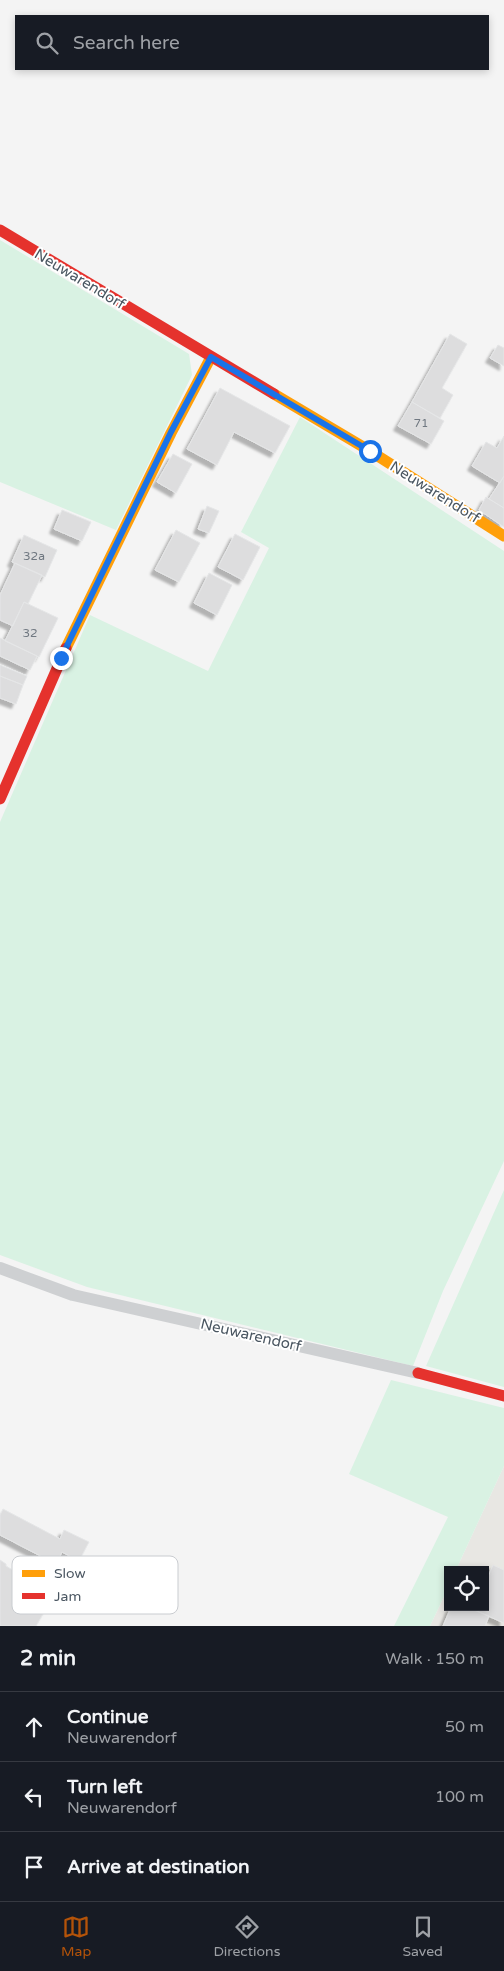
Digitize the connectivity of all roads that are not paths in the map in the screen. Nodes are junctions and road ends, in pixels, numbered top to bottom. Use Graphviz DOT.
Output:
graph roads {
  1 [pos="0,230"];
  2 [pos="211,357"];
  3 [pos="504,536"];
  4 [pos="0,799"];
  5 [pos="0,1268"];
  6 [pos="418,1373"];
  7 [pos="504,1396"];
  1 -- 2 [label="street, Neuwarendorf"];
  2 -- 3 [label="street, Neuwarendorf"];
  2 -- 4 [label="street"];
  5 -- 6 [label="lane, Neuwarendorf"];
  6 -- 7 [label="street, Neuwarendorf"];
}
